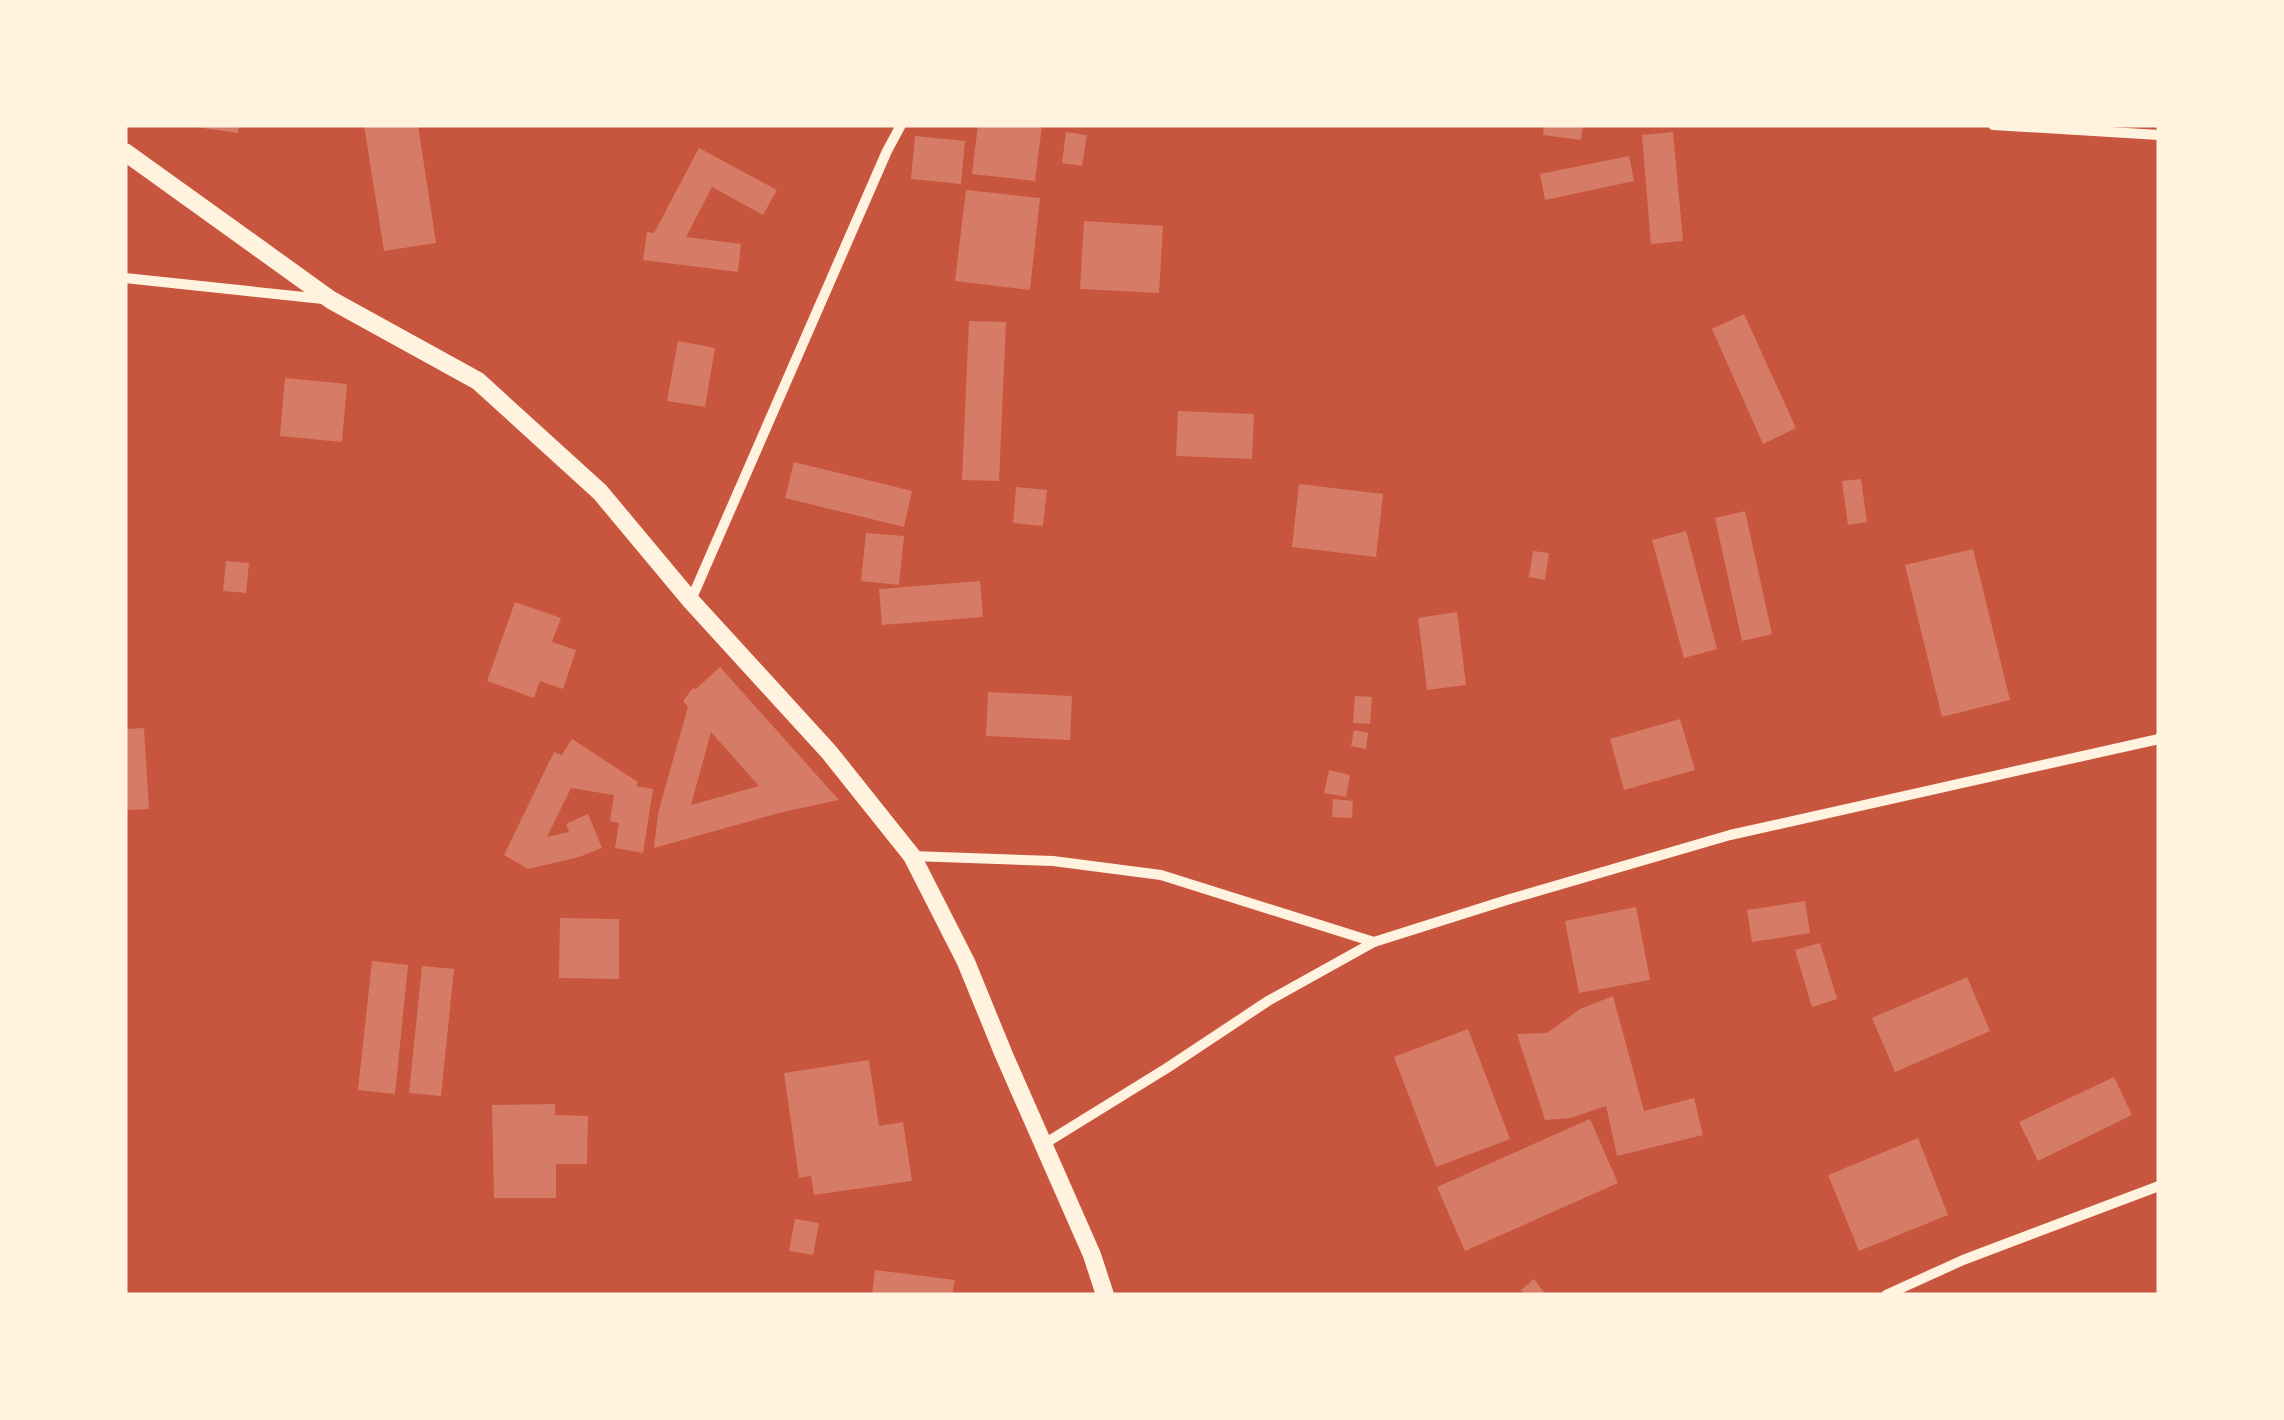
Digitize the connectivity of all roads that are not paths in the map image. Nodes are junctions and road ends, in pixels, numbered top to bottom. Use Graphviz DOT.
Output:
graph roads {
  1 [pos="901,125"];
  2 [pos="1993,125"];
  3 [pos="2159,135"];
  4 [pos="125,152"];
  5 [pos="125,278"];
  6 [pos="331,300"];
  7 [pos="691,601"];
  8 [pos="2159,739"];
  9 [pos="912,856"];
  10 [pos="1374,942"];
  11 [pos="1044,1144"];
  12 [pos="2159,1186"];
  13 [pos="1105,1295"];
  14 [pos="1886,1295"];
  1 -- 7 [label="street"];
  2 -- 3 [label="street"];
  4 -- 6 [label="street"];
  5 -- 6 [label="street"];
  6 -- 7 [label="street"];
  7 -- 9 [label="street"];
  8 -- 10 [label="street"];
  9 -- 10 [label="street"];
  9 -- 11 [label="street"];
  10 -- 11 [label="street"];
  11 -- 13 [label="street"];
  12 -- 14 [label="street"];
}
